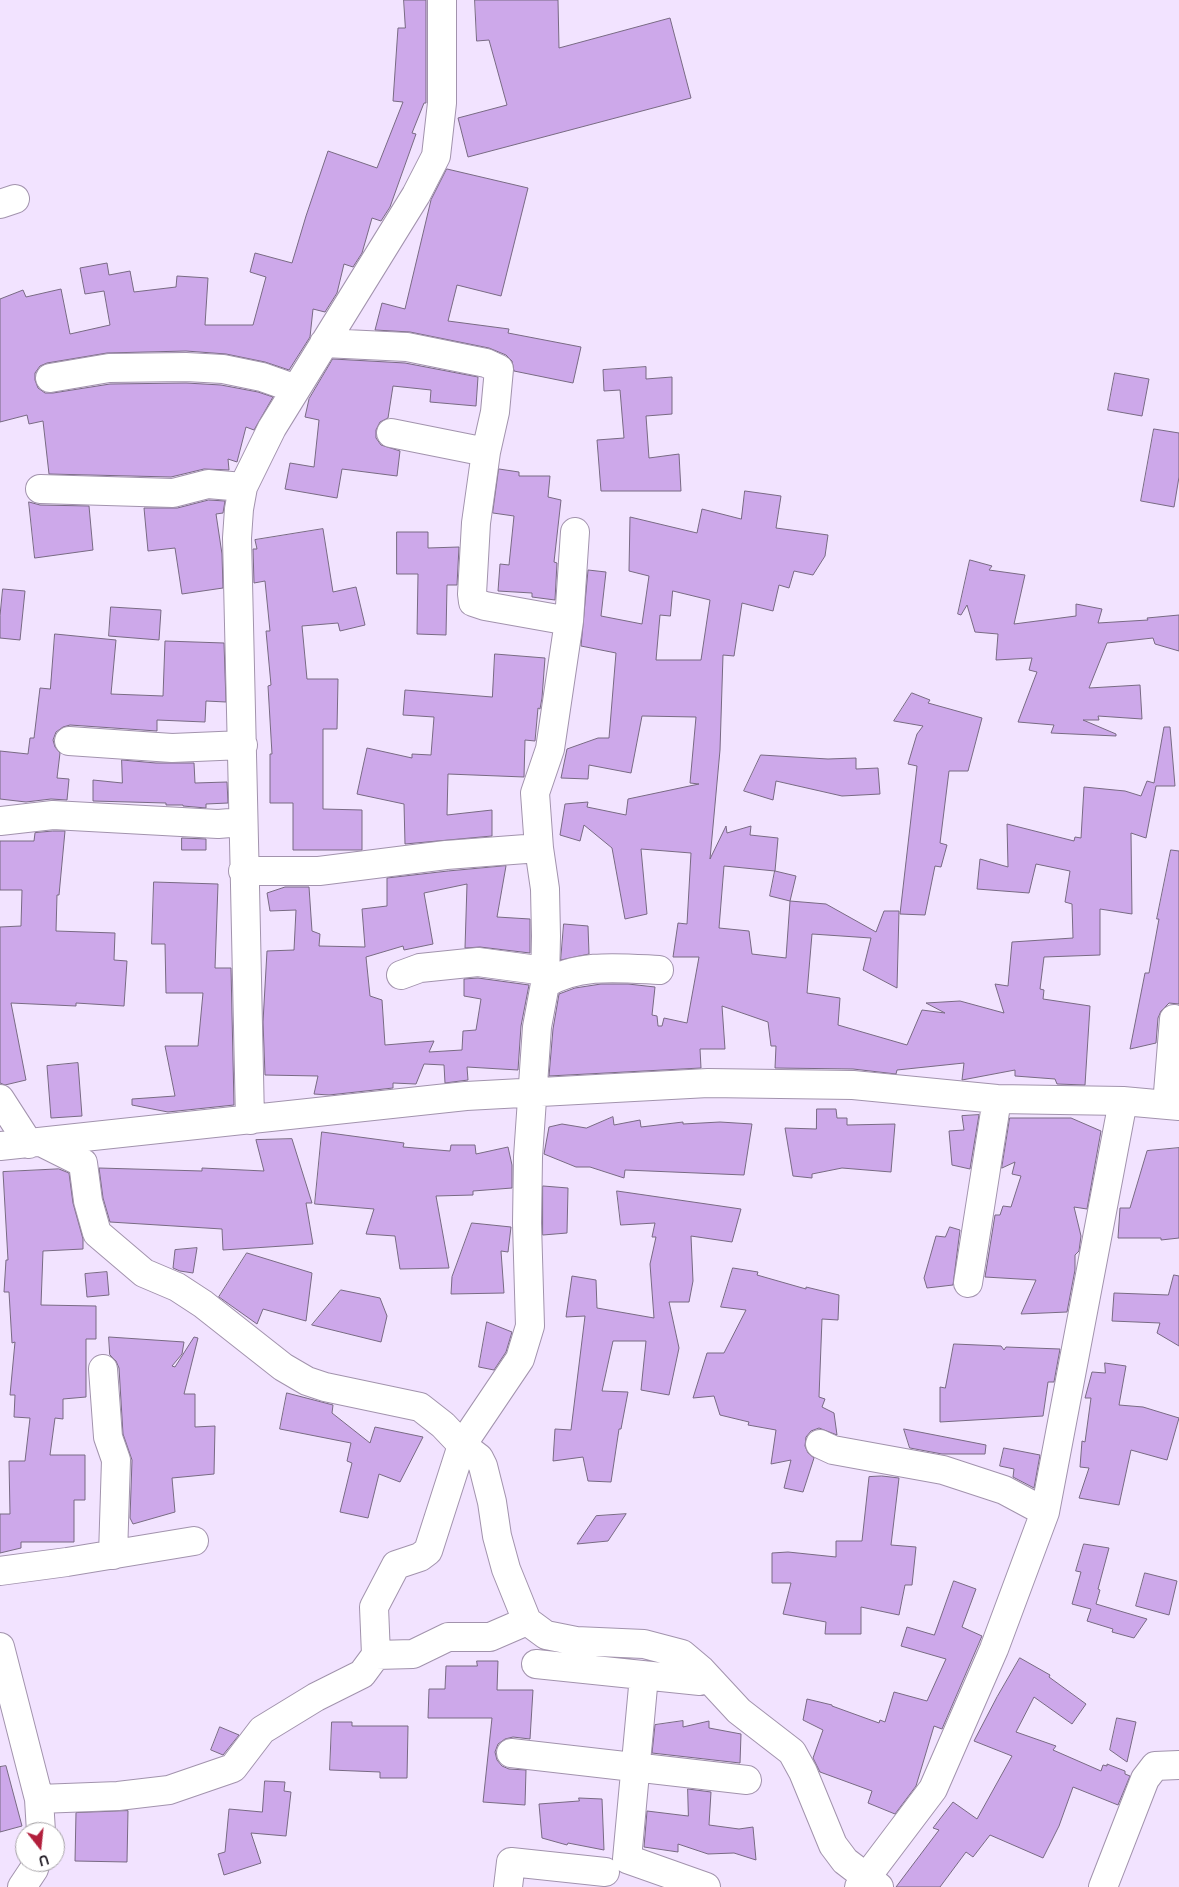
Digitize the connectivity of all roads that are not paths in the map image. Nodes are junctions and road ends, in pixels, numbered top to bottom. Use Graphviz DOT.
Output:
graph roads {
  1 [pos="442,0"];
  2 [pos="324,343"];
  3 [pos="50,378"];
  4 [pos="296,389"];
  5 [pos="391,432"];
  6 [pos="486,452"];
  7 [pos="243,487"];
  8 [pos="40,489"];
  9 [pos="575,532"];
  10 [pos="569,620"];
  11 [pos="69,741"];
  12 [pos="243,745"];
  13 [pos="0,821"];
  14 [pos="243,822"];
  15 [pos="539,848"];
  16 [pos="243,871"];
  17 [pos="659,970"];
  18 [pos="401,975"];
  19 [pos="545,977"];
  20 [pos="1174,1019"];
  21 [pos="534,1092"];
  22 [pos="0,1099"];
  23 [pos="997,1099"];
  24 [pos="1123,1101"];
  25 [pos="1173,1106"];
  26 [pos="250,1120"];
  27 [pos="35,1143"];
  28 [pos="0,1146"];
  29 [pos="968,1284"];
  30 [pos="103,1369"];
  31 [pos="820,1444"];
  32 [pos="462,1445"];
  33 [pos="1045,1512"];
  34 [pos="194,1541"];
  35 [pos="113,1555"];
  36 [pos="0,1571"];
  37 [pos="527,1621"];
  38 [pos="0,1647"];
  39 [pos="376,1655"];
  40 [pos="536,1664"];
  41 [pos="644,1676"];
  42 [pos="700,1681"];
  43 [pos="511,1753"];
  44 [pos="1179,1765"];
  45 [pos="636,1767"];
  46 [pos="747,1780"];
  47 [pos="39,1799"];
  48 [pos="41,1822"];
  49 [pos="522,1847"];
  50 [pos="610,1868"];
  51 [pos="32,1872"];
  52 [pos="868,1884"];
  53 [pos="22,1887"];
  54 [pos="508,1887"];
  55 [pos="706,1887"];
  56 [pos="1103,1887"];
  1 -- 2 [label="street"];
  2 -- 4 [label="street"];
  2 -- 6 [label="street"];
  3 -- 4 [label="street"];
  4 -- 7 [label="street"];
  5 -- 6 [label="street"];
  6 -- 10 [label="street"];
  7 -- 8 [label="street"];
  7 -- 12 [label="street"];
  9 -- 10 [label="street"];
  10 -- 15 [label="street"];
  11 -- 12 [label="street"];
  12 -- 14 [label="street"];
  13 -- 14 [label="street"];
  14 -- 16 [label="street"];
  15 -- 16 [label="street"];
  15 -- 19 [label="street"];
  16 -- 26 [label="street"];
  17 -- 19 [label="street"];
  18 -- 19 [label="street"];
  19 -- 21 [label="street"];
  20 -- 25 [label="street"];
  21 -- 23 [label="street"];
  21 -- 26 [label="street"];
  21 -- 32 [label="street"];
  22 -- 27 [label="street"];
  23 -- 24 [label="street"];
  23 -- 29 [label="street"];
  24 -- 25 [label="street"];
  24 -- 33 [label="street"];
  26 -- 27 [label="street"];
  27 -- 28 [label="street"];
  27 -- 32 [label="street"];
  30 -- 35 [label="street"];
  31 -- 33 [label="street"];
  32 -- 37 [label="street"];
  32 -- 39 [label="street"];
  33 -- 52 [label="street"];
  34 -- 35 [label="street"];
  35 -- 36 [label="street"];
  37 -- 39 [label="street"];
  37 -- 52 [label="street"];
  38 -- 47 [label="street"];
  39 -- 47 [label="street"];
  40 -- 41 [label="street"];
  41 -- 42 [label="street"];
  41 -- 45 [label="street"];
  43 -- 45 [label="street"];
  44 -- 56 [label="street"];
  45 -- 46 [label="street"];
  45 -- 50 [label="street"];
  47 -- 48 [label="street"];
  49 -- 50 [label="street"];
  50 -- 54 [label="street"];
  50 -- 55 [label="street"];
  51 -- 53 [label="street"];
}
